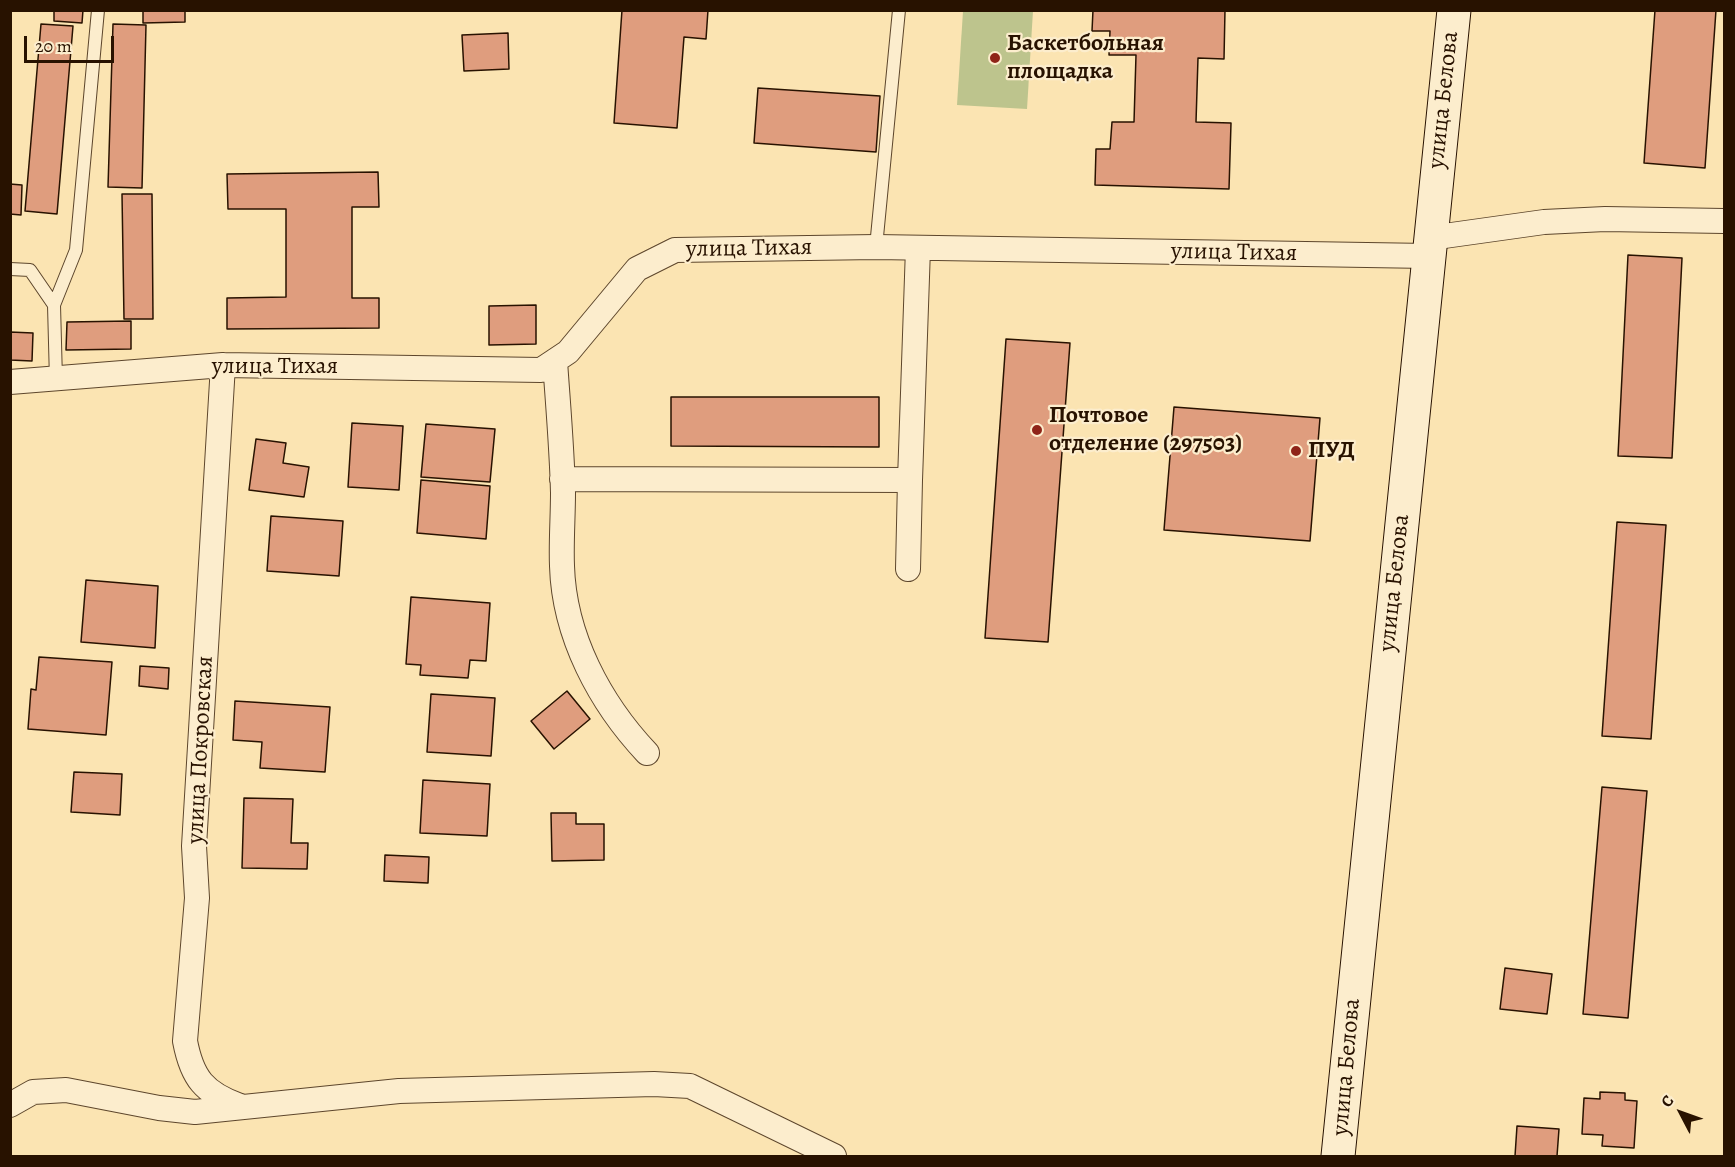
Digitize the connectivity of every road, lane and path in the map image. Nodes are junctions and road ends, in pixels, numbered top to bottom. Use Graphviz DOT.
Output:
graph roads {
  1 [pos="98,10"];
  2 [pos="899,10"];
  3 [pos="1454,10"];
  4 [pos="1725,221"];
  5 [pos="876,247"];
  6 [pos="1429,247"];
  7 [pos="918,248"];
  8 [pos="10,269"];
  9 [pos="54,305"];
  10 [pos="555,361"];
  11 [pos="223,365"];
  12 [pos="56,380"];
  13 [pos="10,382"];
  14 [pos="562,479"];
  15 [pos="910,480"];
  16 [pos="908,569"];
  17 [pos="647,753"];
  18 [pos="10,1105"];
  19 [pos="241,1107"];
  20 [pos="834,1156"];
  21 [pos="1338,1156"];
  1 -- 9 [label="lane"];
  2 -- 5 [label="lane"];
  3 -- 6 [label="main road, улица Белова"];
  4 -- 6 [label="street, улица Тихая"];
  5 -- 7 [label="street, улица Тихая"];
  5 -- 10 [label="street, улица Тихая"];
  6 -- 7 [label="street, улица Тихая"];
  6 -- 21 [label="main road, улица Белова"];
  7 -- 15 [label="street"];
  8 -- 9 [label="lane"];
  9 -- 12 [label="lane"];
  10 -- 11 [label="street, улица Тихая"];
  10 -- 14 [label="street"];
  11 -- 12 [label="street, улица Тихая"];
  11 -- 19 [label="street, улица Покровская"];
  12 -- 13 [label="street, улица Тихая"];
  14 -- 15 [label="street"];
  14 -- 17 [label="street"];
  15 -- 16 [label="street"];
  18 -- 19 [label="street"];
  19 -- 20 [label="street"];
}
